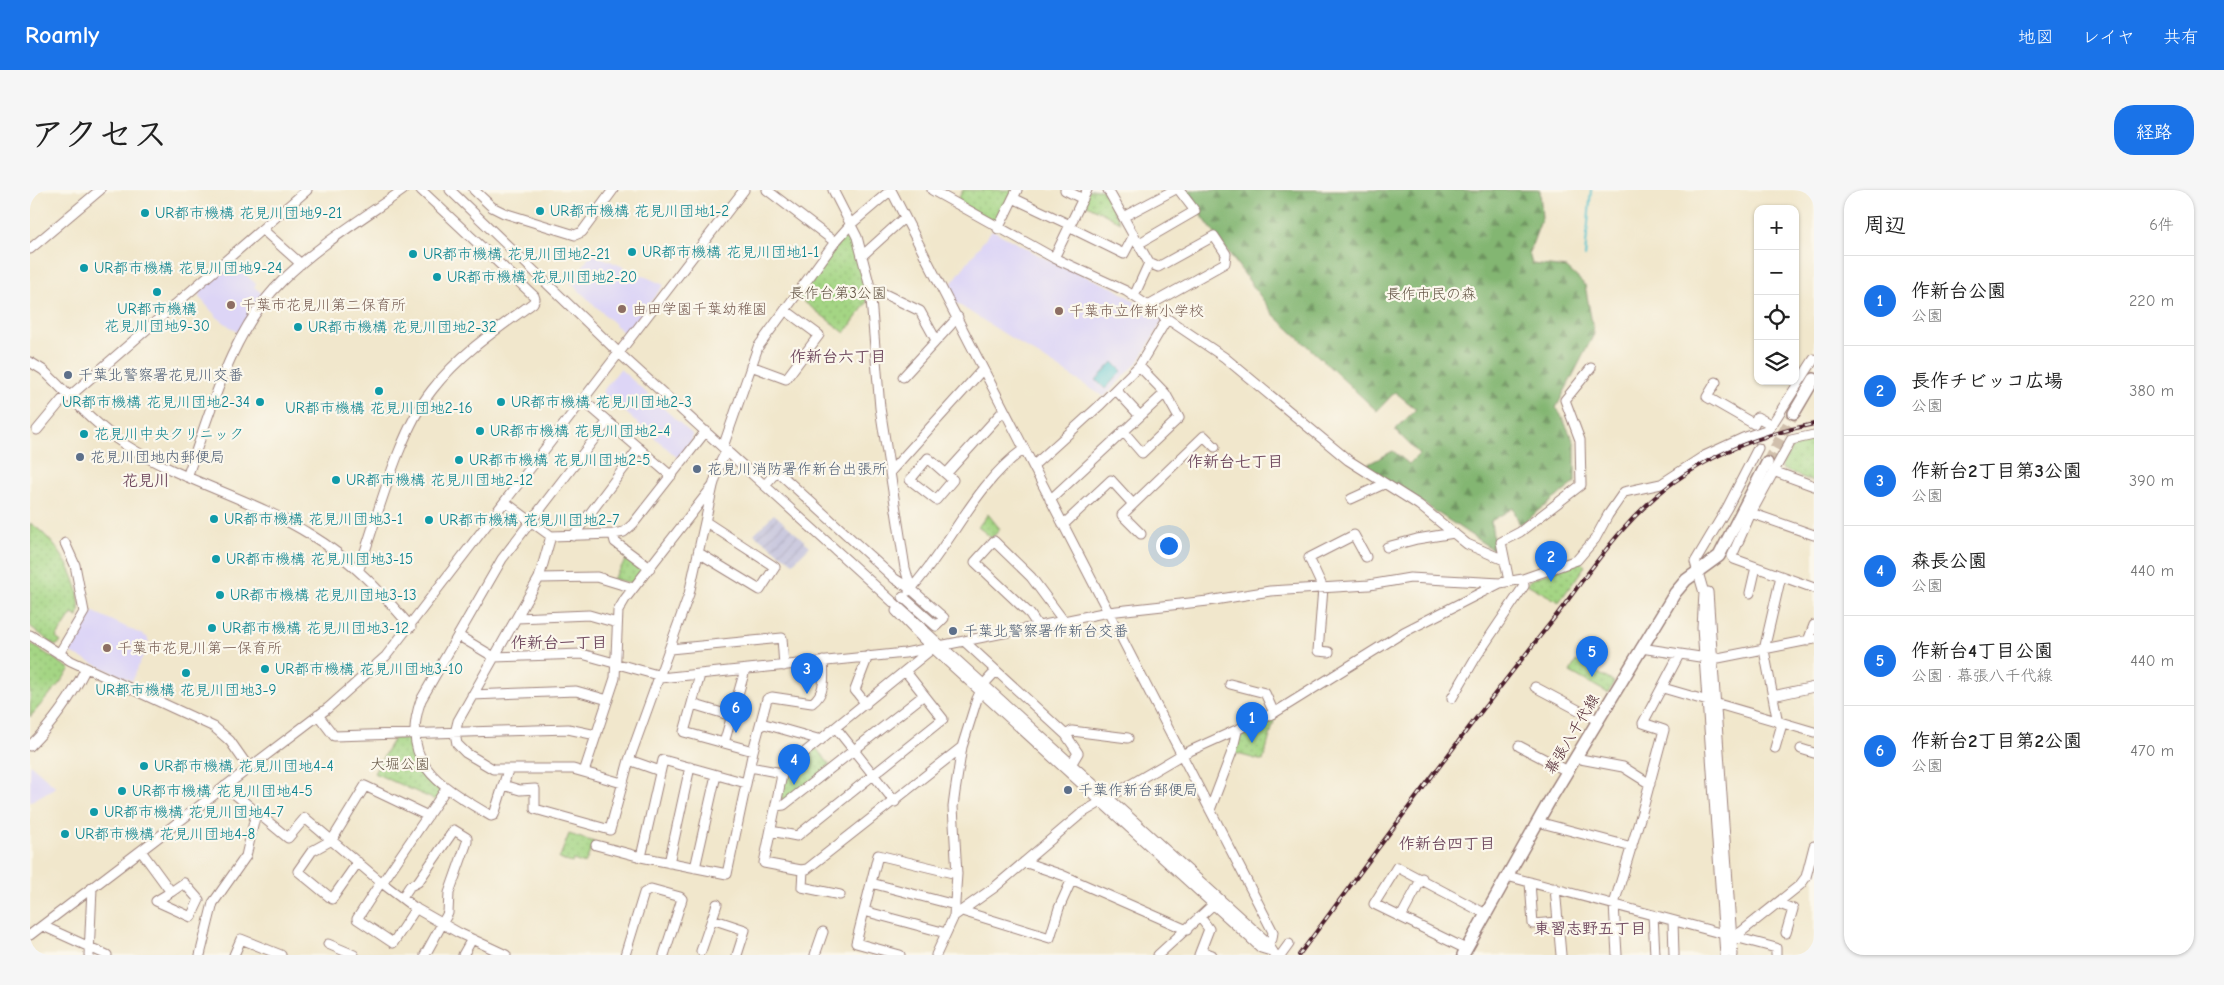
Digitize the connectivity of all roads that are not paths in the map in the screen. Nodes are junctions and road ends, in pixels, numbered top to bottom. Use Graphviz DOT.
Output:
graph roads {
  1 [pos="100,190"];
  2 [pos="307,190"];
  3 [pos="403,190"];
  4 [pos="421,190"];
  5 [pos="450,190"];
  6 [pos="474,190"];
  7 [pos="613,190"];
  8 [pos="744,190"];
  9 [pos="767,190"];
  10 [pos="833,190"];
  11 [pos="891,190"];
  12 [pos="932,190"];
  13 [pos="1065,190"];
  14 [pos="1087,190"];
  15 [pos="1108,190"];
  16 [pos="1174,190"];
  17 [pos="1179,190"];
  18 [pos="1015,194"];
  19 [pos="1083,199"];
  20 [pos="905,217"];
  21 [pos="1123,217"];
  22 [pos="852,224"];
  23 [pos="1070,226"];
  24 [pos="262,229"];
  25 [pos="998,229"];
  26 [pos="1136,240"];
  27 [pos="835,242"];
  28 [pos="30,250"];
  29 [pos="862,255"];
  30 [pos="1054,258"];
  31 [pos="1149,263"];
  32 [pos="301,264"];
  33 [pos="870,287"];
  34 [pos="1134,296"];
  35 [pos="1148,306"];
  36 [pos="785,310"];
  37 [pos="958,317"];
  38 [pos="1167,319"];
  39 [pos="936,340"];
  40 [pos="620,354"];
  41 [pos="1814,359"];
  42 [pos="30,362"];
  43 [pos="751,366"];
  44 [pos="1139,366"];
  45 [pos="1592,368"];
  46 [pos="983,369"];
  47 [pos="903,377"];
  48 [pos="1814,379"];
  49 [pos="1716,382"];
  50 [pos="1116,390"];
  51 [pos="1164,393"];
  52 [pos="70,396"];
  53 [pos="584,401"];
  54 [pos="1004,410"];
  55 [pos="1794,413"];
  56 [pos="1140,416"];
  57 [pos="608,421"];
  58 [pos="1772,425"];
  59 [pos="37,430"];
  60 [pos="706,431"];
  61 [pos="1124,431"];
  62 [pos="1814,435"];
  63 [pos="1215,447"];
  64 [pos="639,448"];
  65 [pos="725,448"];
  66 [pos="1758,448"];
  67 [pos="1024,449"];
  68 [pos="1033,466"];
  69 [pos="1770,467"];
  70 [pos="890,472"];
  71 [pos="946,474"];
  72 [pos="671,476"];
  73 [pos="188,477"];
  74 [pos="1384,484"];
  75 [pos="765,485"];
  76 [pos="714,486"];
  77 [pos="1814,486"];
  78 [pos="1351,499"];
  79 [pos="1050,500"];
  80 [pos="506,502"];
  81 [pos="1133,504"];
  82 [pos="1751,513"];
  83 [pos="530,522"];
  84 [pos="706,522"];
  85 [pos="1063,525"];
  86 [pos="1454,533"];
  87 [pos="613,534"];
  88 [pos="1141,534"];
  89 [pos="1814,535"];
  90 [pos="551,536"];
  91 [pos="573,536"];
  92 [pos="853,541"];
  93 [pos="65,543"];
  94 [pos="1387,547"];
  95 [pos="699,553"];
  96 [pos="840,554"];
  97 [pos="1366,557"];
  98 [pos="1504,560"];
  99 [pos="1756,567"];
  100 [pos="650,568"];
  101 [pos="359,569"];
  102 [pos="1698,572"];
  103 [pos="1781,576"];
  104 [pos="539,578"];
  105 [pos="1523,579"];
  106 [pos="1505,582"];
  107 [pos="633,588"];
  108 [pos="1323,588"];
  109 [pos="1814,588"];
  110 [pos="911,589"];
  111 [pos="1750,592"];
  112 [pos="903,597"];
  113 [pos="895,606"];
  114 [pos="1108,612"];
  115 [pos="517,618"];
  116 [pos="1064,620"];
  117 [pos="617,623"];
  118 [pos="1814,625"];
  119 [pos="1038,626"];
  120 [pos="411,627"];
  121 [pos="30,635"];
  122 [pos="459,636"];
  123 [pos="1811,640"];
  124 [pos="964,641"];
  125 [pos="938,647"];
  126 [pos="1641,648"];
  127 [pos="670,649"];
  128 [pos="1764,650"];
  129 [pos="1330,652"];
  130 [pos="59,654"];
  131 [pos="1679,655"];
  132 [pos="868,656"];
  133 [pos="494,657"];
  134 [pos="1709,659"];
  135 [pos="823,661"];
  136 [pos="616,663"];
  137 [pos="784,666"];
  138 [pos="86,668"];
  139 [pos="745,670"];
  140 [pos="996,671"];
  141 [pos="906,672"];
  142 [pos="700,675"];
  143 [pos="660,677"];
  144 [pos="1230,684"];
  145 [pos="1535,687"];
  146 [pos="1814,687"];
  147 [pos="983,688"];
  148 [pos="1663,688"];
  149 [pos="472,694"];
  150 [pos="924,695"];
  151 [pos="1773,696"];
  152 [pos="1452,698"];
  153 [pos="608,700"];
  154 [pos="1712,701"];
  155 [pos="692,704"];
  156 [pos="866,704"];
  157 [pos="1274,712"];
  158 [pos="318,715"];
  159 [pos="1044,715"];
  160 [pos="732,716"];
  161 [pos="1597,720"];
  162 [pos="761,722"];
  163 [pos="1780,723"];
  164 [pos="836,728"];
  165 [pos="1029,730"];
  166 [pos="1237,731"];
  167 [pos="1814,732"];
  168 [pos="455,733"];
  169 [pos="414,734"];
  170 [pos="596,735"];
  171 [pos="1066,736"];
  172 [pos="1128,738"];
  173 [pos="820,740"];
  174 [pos="724,743"];
  175 [pos="30,746"];
  176 [pos="1519,746"];
  177 [pos="962,747"];
  178 [pos="1775,748"];
  179 [pos="1801,749"];
  180 [pos="854,750"];
  181 [pos="753,751"];
  182 [pos="1814,753"];
  183 [pos="1181,754"];
  184 [pos="1575,758"];
  185 [pos="629,760"];
  186 [pos="1072,763"];
  187 [pos="690,767"];
  188 [pos="750,767"];
  189 [pos="249,768"];
  190 [pos="508,770"];
  191 [pos="660,771"];
  192 [pos="1567,771"];
  193 [pos="584,772"];
  194 [pos="782,773"];
  195 [pos="716,775"];
  196 [pos="873,775"];
  197 [pos="622,783"];
  198 [pos="746,783"];
  199 [pos="1650,784"];
  200 [pos="503,785"];
  201 [pos="225,786"];
  202 [pos="446,789"];
  203 [pos="1105,799"];
  204 [pos="895,802"];
  205 [pos="776,806"];
  206 [pos="1210,810"];
  207 [pos="256,813"];
  208 [pos="428,816"];
  209 [pos="1538,822"];
  210 [pos="772,831"];
  211 [pos="332,840"];
  212 [pos="596,845"];
  213 [pos="1814,846"];
  214 [pos="1632,847"];
  215 [pos="141,851"];
  216 [pos="641,857"];
  217 [pos="358,862"];
  218 [pos="668,862"];
  219 [pos="1024,862"];
  220 [pos="695,868"];
  221 [pos="803,870"];
  222 [pos="957,874"];
  223 [pos="1507,876"];
  224 [pos="1422,878"];
  225 [pos="1072,879"];
  226 [pos="1530,882"];
  227 [pos="381,883"];
  228 [pos="871,883"];
  229 [pos="92,888"];
  230 [pos="1555,888"];
  231 [pos="171,892"];
  232 [pos="840,895"];
  233 [pos="402,898"];
  234 [pos="1216,901"];
  235 [pos="1777,903"];
  236 [pos="717,904"];
  237 [pos="1614,904"];
  238 [pos="416,908"];
  239 [pos="864,911"];
  240 [pos="957,911"];
  241 [pos="1486,914"];
  242 [pos="1653,915"];
  243 [pos="1200,917"];
  244 [pos="1401,917"];
  245 [pos="712,918"];
  246 [pos="1673,920"];
  247 [pos="1557,922"];
  248 [pos="443,924"];
  249 [pos="43,926"];
  250 [pos="1187,930"];
  251 [pos="823,932"];
  252 [pos="946,933"];
  253 [pos="1786,933"];
  254 [pos="30,935"];
  255 [pos="1727,935"];
  256 [pos="472,939"];
  257 [pos="328,944"];
  258 [pos="1289,944"];
  259 [pos="1271,950"];
  260 [pos="90,951"];
  261 [pos="701,951"];
  262 [pos="337,952"];
  263 [pos="1465,952"];
  264 [pos="1200,953"];
  265 [pos="107,955"];
  266 [pos="200,955"];
  267 [pos="234,955"];
  268 [pos="281,955"];
  269 [pos="354,955"];
  270 [pos="425,955"];
  271 [pos="463,955"];
  272 [pos="506,955"];
  273 [pos="625,955"];
  274 [pos="664,955"];
  275 [pos="737,955"];
  276 [pos="815,955"];
  277 [pos="900,955"];
  278 [pos="936,955"];
  279 [pos="1158,955"];
  280 [pos="1212,955"];
  281 [pos="1281,955"];
  282 [pos="1561,955"];
  283 [pos="1617,955"];
  284 [pos="1655,955"];
  285 [pos="1674,955"];
  286 [pos="1725,955"];
  287 [pos="1734,955"];
  288 [pos="1776,955"];
  1 -- 28 [label="street"];
  2 -- 24 [label="street"];
  3 -- 32 [label="street"];
  4 -- 101 [label="street"];
  5 -- 40 [label="street"];
  6 -- 7 [label="street"];
  8 -- 40 [label="street"];
  9 -- 27 [label="street"];
  10 -- 22 [label="street"];
  11 -- 20 [label="street"];
  11 -- 22 [label="street"];
  12 -- 25 [label="street"];
  13 -- 19 [label="street"];
  14 -- 19 [label="street"];
  15 -- 21 [label="street"];
  16 -- 21 [label="street"];
  17 -- 26 [label="street"];
  18 -- 23 [label="street"];
  18 -- 25 [label="street"];
  19 -- 23 [label="street"];
  20 -- 29 [label="street"];
  20 -- 37 [label="street"];
  21 -- 26 [label="street"];
  22 -- 27 [label="street"];
  22 -- 29 [label="street"];
  23 -- 26 [label="street"];
  23 -- 30 [label="street"];
  24 -- 32 [label="street"];
  24 -- 52 [label="street"];
  25 -- 30 [label="street"];
  26 -- 31 [label="street"];
  27 -- 36 [label="street"];
  29 -- 33 [label="street"];
  30 -- 34 [label="street"];
  31 -- 34 [label="street"];
  31 -- 35 [label="street"];
  32 -- 73 [label="street"];
  33 -- 39 [label="street"];
  33 -- 70 [label="street"];
  34 -- 35 [label="street"];
  35 -- 38 [label="street"];
  36 -- 43 [label="street"];
  36 -- 43 [label="street"];
  37 -- 39 [label="street"];
  37 -- 46 [label="street"];
  38 -- 44 [label="street"];
  38 -- 74 [label="street"];
  39 -- 47 [label="street"];
  40 -- 53 [label="street"];
  40 -- 60 [label="street"];
  41 -- 58 [label="street"];
  42 -- 52 [label="street"];
  43 -- 65 [label="street"];
  44 -- 50 [label="street"];
  44 -- 51 [label="street"];
  45 -- 98 [label="street"];
  46 -- 54 [label="street"];
  46 -- 70 [label="street"];
  48 -- 55 [label="main road"];
  49 -- 58 [label="street"];
  50 -- 56 [label="street"];
  50 -- 68 [label="street"];
  51 -- 56 [label="street"];
  51 -- 61 [label="street"];
  52 -- 59 [label="street"];
  52 -- 73 [label="street"];
  53 -- 57 [label="street"];
  53 -- 80 [label="street"];
  54 -- 67 [label="street"];
  54 -- 71 [label="street"];
  56 -- 61 [label="street"];
  57 -- 64 [label="street"];
  57 -- 83 [label="street"];
  58 -- 105 [label="street"];
  60 -- 65 [label="street"];
  60 -- 72 [label="street"];
  61 -- 79 [label="street"];
  62 -- 69 [label="street"];
  63 -- 81 [label="street"];
  64 -- 72 [label="street"];
  64 -- 91 [label="street"];
  65 -- 75 [label="street"];
  65 -- 76 [label="street"];
  66 -- 102 [label="street"];
  67 -- 68 [label="street"];
  67 -- 110 [label="street"];
  68 -- 79 [label="street"];
  69 -- 77 [label="street"];
  69 -- 82 [label="street"];
  69 -- 102 [label="main road, 幕張八千代線"];
  70 -- 110 [label="street"];
  71 -- 71 [label="street"];
  72 -- 87 [label="street"];
  73 -- 101 [label="street"];
  74 -- 78 [label="street"];
  74 -- 86 [label="street"];
  75 -- 92 [label="street"];
  75 -- 96 [label="street"];
  76 -- 84 [label="street"];
  76 -- 100 [label="street"];
  79 -- 85 [label="street"];
  80 -- 83 [label="street"];
  80 -- 120 [label="street"];
  81 -- 85 [label="street"];
  81 -- 88 [label="street"];
  82 -- 89 [label="street"];
  82 -- 99 [label="street"];
  83 -- 90 [label="street"];
  83 -- 122 [label="street"];
  84 -- 95 [label="street"];
  84 -- 95 [label="street"];
  85 -- 114 [label="street"];
  86 -- 94 [label="street"];
  86 -- 98 [label="street"];
  87 -- 91 [label="street"];
  87 -- 100 [label="street"];
  90 -- 91 [label="street"];
  90 -- 104 [label="street"];
  92 -- 96 [label="street"];
  92 -- 110 [label="street"];
  93 -- 130 [label="street"];
  95 -- 127 [label="street"];
  96 -- 113 [label="street"];
  97 -- 108 [label="street"];
  98 -- 106 [label="street"];
  99 -- 103 [label="street"];
  99 -- 111 [label="street"];
  100 -- 107 [label="street"];
  101 -- 120 [label="street"];
  102 -- 126 [label="main road, 幕張八千代線"];
  102 -- 134 [label="street"];
  103 -- 109 [label="street"];
  103 -- 128 [label="street"];
  104 -- 107 [label="street"];
  104 -- 115 [label="street"];
  105 -- 106 [label="street"];
  105 -- 152 [label="street"];
  106 -- 108 [label="street"];
  106 -- 157 [label="street"];
  107 -- 117 [label="street"];
  108 -- 114 [label="street"];
  108 -- 129 [label="street"];
  110 -- 112 [label="street"];
  110 -- 112 [label="street"];
  112 -- 113 [label="street"];
  113 -- 125 [label="street"];
  114 -- 116 [label="street"];
  114 -- 183 [label="street"];
  115 -- 117 [label="street"];
  115 -- 133 [label="street"];
  116 -- 119 [label="street"];
  116 -- 119 [label="street"];
  117 -- 136 [label="street"];
  118 -- 123 [label="street"];
  119 -- 124 [label="street"];
  120 -- 158 [label="street"];
  121 -- 130 [label="street"];
  122 -- 133 [label="street"];
  122 -- 169 [label="street"];
  123 -- 128 [label="street"];
  124 -- 125 [label="street"];
  124 -- 140 [label="street"];
  125 -- 132 [label="street"];
  125 -- 141 [label="street"];
  125 -- 147 [label="street"];
  126 -- 131 [label="street"];
  126 -- 161 [label="main road, 幕張八千代線"];
  127 -- 137 [label="street"];
  127 -- 143 [label="street"];
  128 -- 134 [label="street"];
  128 -- 151 [label="street"];
  130 -- 138 [label="street"];
  131 -- 134 [label="street"];
  131 -- 148 [label="street"];
  132 -- 135 [label="street"];
  132 -- 156 [label="street"];
  133 -- 136 [label="street"];
  133 -- 149 [label="street"];
  134 -- 154 [label="street"];
  135 -- 137 [label="street"];
  135 -- 162 [label="street"];
  136 -- 143 [label="street"];
  136 -- 153 [label="street"];
  137 -- 139 [label="street"];
  138 -- 175 [label="street"];
  138 -- 189 [label="street"];
  139 -- 142 [label="street"];
  139 -- 160 [label="street"];
  140 -- 147 [label="street"];
  140 -- 159 [label="street"];
  141 -- 150 [label="street"];
  141 -- 156 [label="street"];
  142 -- 143 [label="street"];
  142 -- 155 [label="street"];
  143 -- 185 [label="street"];
  144 -- 157 [label="street"];
  145 -- 161 [label="street"];
  146 -- 151 [label="street"];
  147 -- 165 [label="street"];
  147 -- 177 [label="street"];
  148 -- 154 [label="street"];
  148 -- 199 [label="street"];
  149 -- 153 [label="street"];
  149 -- 168 [label="street"];
  150 -- 180 [label="street"];
  150 -- 196 [label="street"];
  151 -- 163 [label="street"];
  153 -- 170 [label="street"];
  154 -- 163 [label="street"];
  154 -- 255 [label="street"];
  155 -- 160 [label="street"];
  155 -- 174 [label="street"];
  156 -- 164 [label="street"];
  157 -- 166 [label="street"];
  158 -- 169 [label="street"];
  158 -- 189 [label="street"];
  159 -- 165 [label="street"];
  159 -- 171 [label="street"];
  160 -- 174 [label="street"];
  161 -- 184 [label="main road, 幕張八千代線"];
  162 -- 173 [label="street"];
  162 -- 181 [label="street"];
  163 -- 167 [label="street"];
  163 -- 178 [label="street"];
  164 -- 173 [label="street"];
  164 -- 180 [label="street"];
  165 -- 186 [label="street"];
  165 -- 203 [label="street"];
  166 -- 183 [label="street"];
  166 -- 206 [label="street"];
  168 -- 169 [label="street"];
  168 -- 170 [label="street"];
  168 -- 190 [label="street"];
  169 -- 202 [label="street"];
  170 -- 193 [label="street"];
  171 -- 172 [label="street"];
  171 -- 186 [label="street"];
  173 -- 194 [label="street"];
  174 -- 181 [label="street"];
  176 -- 192 [label="street"];
  177 -- 204 [label="street"];
  177 -- 222 [label="street"];
  179 -- 182 [label="street"];
  180 -- 196 [label="street"];
  180 -- 205 [label="street"];
  181 -- 188 [label="street"];
  183 -- 203 [label="street"];
  183 -- 206 [label="street"];
  184 -- 192 [label="main road, 幕張八千代線"];
  184 -- 199 [label="street"];
  185 -- 191 [label="street"];
  185 -- 197 [label="street"];
  186 -- 203 [label="street"];
  187 -- 191 [label="street"];
  187 -- 195 [label="street"];
  187 -- 218 [label="street"];
  188 -- 194 [label="street"];
  188 -- 198 [label="street"];
  189 -- 201 [label="street"];
  190 -- 193 [label="street"];
  190 -- 200 [label="street"];
  191 -- 216 [label="street"];
  192 -- 209 [label="main road, 幕張八千代線"];
  193 -- 197 [label="street"];
  194 -- 205 [label="street"];
  195 -- 198 [label="street"];
  195 -- 220 [label="street"];
  196 -- 204 [label="street"];
  196 -- 210 [label="street"];
  197 -- 200 [label="street"];
  198 -- 220 [label="street"];
  199 -- 214 [label="street"];
  200 -- 202 [label="street"];
  201 -- 207 [label="street"];
  201 -- 215 [label="street"];
  202 -- 208 [label="street"];
  203 -- 219 [label="street"];
  203 -- 234 [label="street"];
  204 -- 221 [label="street"];
  205 -- 210 [label="street"];
  206 -- 259 [label="street"];
  207 -- 211 [label="street"];
  207 -- 266 [label="street"];
  208 -- 211 [label="street"];
  208 -- 227 [label="street"];
  209 -- 214 [label="street"];
  209 -- 223 [label="main road, 幕張八千代線"];
  210 -- 221 [label="street"];
  211 -- 217 [label="street"];
  211 -- 217 [label="street"];
  212 -- 216 [label="street"];
  213 -- 235 [label="street"];
  214 -- 237 [label="street"];
  215 -- 229 [label="street"];
  215 -- 231 [label="street"];
  216 -- 218 [label="street"];
  217 -- 227 [label="street"];
  218 -- 220 [label="street"];
  219 -- 225 [label="street"];
  219 -- 240 [label="street"];
  221 -- 232 [label="street"];
  222 -- 228 [label="street"];
  222 -- 240 [label="street"];
  223 -- 226 [label="street"];
  223 -- 241 [label="main road, 幕張八千代線"];
  224 -- 241 [label="street"];
  224 -- 244 [label="street"];
  224 -- 244 [label="street"];
  225 -- 240 [label="street"];
  225 -- 250 [label="street"];
  226 -- 230 [label="street"];
  226 -- 247 [label="street"];
  227 -- 233 [label="street"];
  227 -- 238 [label="street"];
  228 -- 239 [label="street"];
  228 -- 240 [label="street"];
  229 -- 249 [label="street"];
  229 -- 260 [label="street"];
  230 -- 237 [label="street"];
  230 -- 247 [label="street"];
  231 -- 231 [label="street"];
  233 -- 238 [label="street"];
  233 -- 248 [label="street"];
  234 -- 243 [label="street"];
  234 -- 259 [label="street"];
  235 -- 253 [label="street"];
  235 -- 255 [label="street"];
  236 -- 245 [label="street"];
  237 -- 242 [label="street"];
  237 -- 283 [label="street"];
  238 -- 248 [label="street"];
  239 -- 252 [label="street"];
  239 -- 277 [label="street"];
  240 -- 252 [label="street"];
  241 -- 263 [label="main road, 幕張八千代線"];
  242 -- 246 [label="street"];
  242 -- 284 [label="street"];
  243 -- 250 [label="street"];
  243 -- 264 [label="street"];
  244 -- 263 [label="street"];
  245 -- 261 [label="street"];
  245 -- 275 [label="street"];
  246 -- 255 [label="street"];
  246 -- 285 [label="street"];
  247 -- 282 [label="street"];
  248 -- 256 [label="street"];
  248 -- 270 [label="street"];
  249 -- 254 [label="street"];
  249 -- 260 [label="street"];
  250 -- 279 [label="street"];
  251 -- 276 [label="street"];
  252 -- 278 [label="street"];
  255 -- 286 [label="street"];
  255 -- 287 [label="street"];
  255 -- 288 [label="street"];
  256 -- 271 [label="street"];
  256 -- 272 [label="street"];
  257 -- 262 [label="street"];
  258 -- 281 [label="street"];
  260 -- 265 [label="street"];
  262 -- 269 [label="street"];
  264 -- 280 [label="street"];
  267 -- 268 [label="street"];
  273 -- 274 [label="street"];
}
